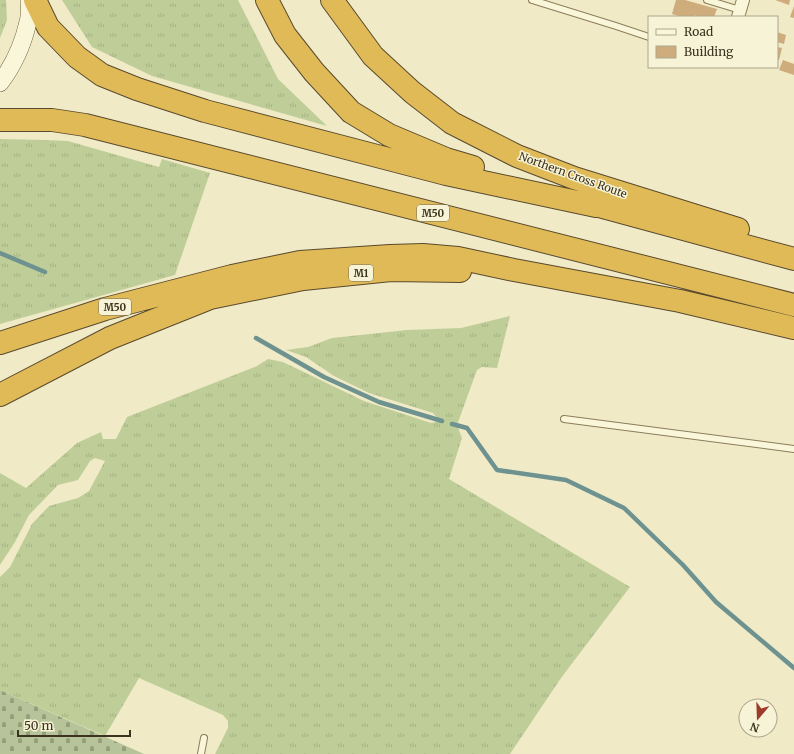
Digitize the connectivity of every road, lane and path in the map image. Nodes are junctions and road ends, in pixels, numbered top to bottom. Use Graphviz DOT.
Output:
graph roads {
  1 [pos="29,0"];
  2 [pos="35,0"];
  3 [pos="267,0"];
  4 [pos="332,0"];
  5 [pos="532,0"];
  6 [pos="707,0"];
  7 [pos="741,9"];
  8 [pos="648,37"];
  9 [pos="0,83"];
  10 [pos="0,120"];
  11 [pos="596,206"];
  12 [pos="794,247"];
  13 [pos="794,259"];
  14 [pos="514,270"];
  15 [pos="794,305"];
  16 [pos="794,328"];
  17 [pos="0,342"];
  18 [pos="0,395"];
  19 [pos="564,420"];
  20 [pos="794,449"];
  21 [pos="204,738"];
  22 [pos="201,754"];
  1 -- 9 [label="main road"];
  2 -- 11 [label="highway"];
  3 -- 11 [label="highway"];
  4 -- 12 [label="highway, Northern Cross Route"];
  5 -- 8 [label="lane"];
  6 -- 7 [label="lane"];
  10 -- 15 [label="highway, M50"];
  11 -- 13 [label="highway"];
  14 -- 16 [label="highway, M50"];
  14 -- 17 [label="highway, M50"];
  14 -- 18 [label="highway, M1"];
  19 -- 20 [label="lane"];
  21 -- 22 [label="lane"];
}
